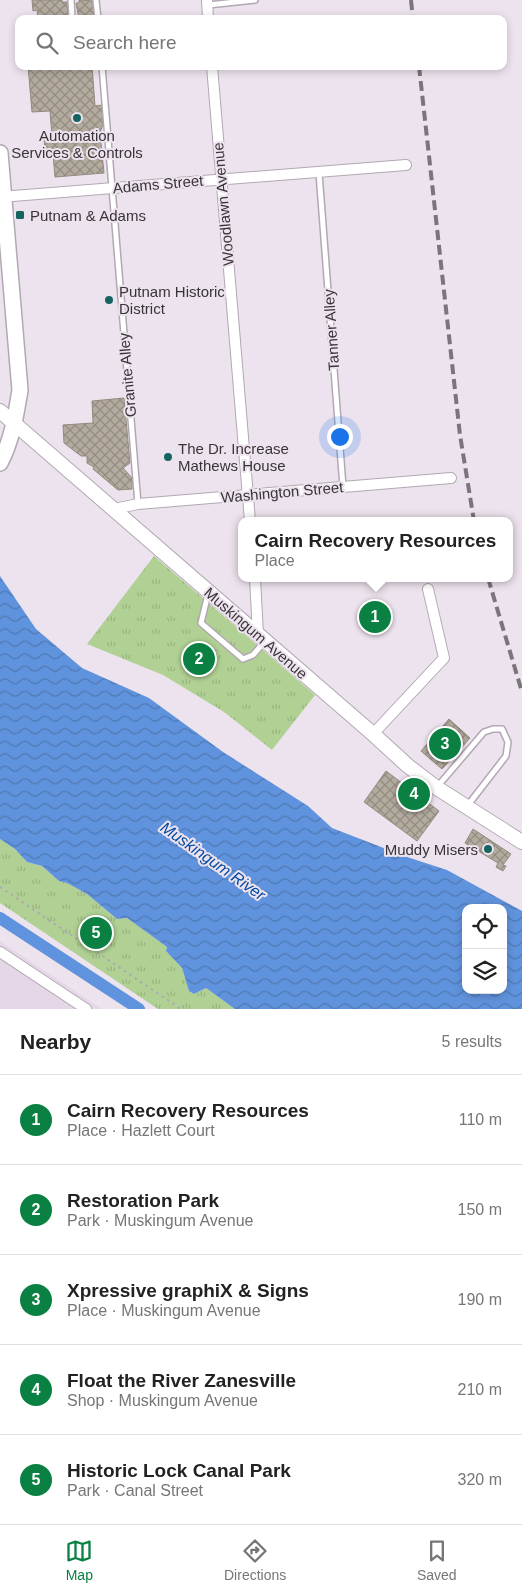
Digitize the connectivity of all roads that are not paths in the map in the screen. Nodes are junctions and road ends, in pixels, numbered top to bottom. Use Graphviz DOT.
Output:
graph roads {
  1 [pos="71,0"];
  2 [pos="96,0"];
  3 [pos="255,0"];
  4 [pos="207,2"];
  5 [pos="72,15"];
  6 [pos="98,15"];
  7 [pos="208,15"];
  8 [pos="102,70"];
  9 [pos="212,70"];
  10 [pos="0,153"];
  11 [pos="406,165"];
  12 [pos="319,173"];
  13 [pos="221,179"];
  14 [pos="112,188"];
  15 [pos="2,197"];
  16 [pos="0,411"];
  17 [pos="15,423"];
  18 [pos="0,463"];
  19 [pos="451,478"];
  20 [pos="343,487"];
  21 [pos="248,495"];
  22 [pos="138,504"];
  23 [pos="114,509"];
  24 [pos="250,517"];
  25 [pos="255,582"];
  26 [pos="428,589"];
  27 [pos="209,592"];
  28 [pos="262,638"];
  29 [pos="373,734"];
  30 [pos="437,788"];
  31 [pos="466,808"];
  32 [pos="522,842"];
  33 [pos="0,952"];
  34 [pos="86,1009"];
  1 -- 5 [label="lane"];
  2 -- 6 [label="lane"];
  3 -- 4 [label="lane"];
  4 -- 7 [label="street"];
  8 -- 14 [label="lane, Granite Alley"];
  9 -- 13 [label="street, Woodlawn Avenue"];
  10 -- 15 [label="main road"];
  11 -- 12 [label="street, Adams Street"];
  12 -- 13 [label="street, Adams Street"];
  12 -- 20 [label="lane, Tanner Alley"];
  13 -- 14 [label="street, Adams Street"];
  13 -- 21 [label="street, Woodlawn Avenue"];
  14 -- 15 [label="street, Adams Street"];
  14 -- 22 [label="lane, Granite Alley"];
  15 -- 17 [label="main road"];
  16 -- 17 [label="street, Muskingum Avenue"];
  17 -- 18 [label="main road"];
  17 -- 23 [label="street, Muskingum Avenue"];
  19 -- 20 [label="street, Washington Street"];
  20 -- 21 [label="street, Washington Street"];
  21 -- 22 [label="street, Washington Street"];
  21 -- 24 [label="street, Woodlawn Avenue"];
  22 -- 23 [label="street, Washington Street"];
  23 -- 27 [label="street, Muskingum Avenue"];
  25 -- 28 [label="street"];
  26 -- 29 [label="street"];
  27 -- 28 [label="street, Muskingum Avenue"];
  27 -- 28 [label="lane"];
  28 -- 29 [label="street, Muskingum Avenue"];
  29 -- 30 [label="street, Muskingum Avenue"];
  30 -- 31 [label="street, Muskingum Avenue"];
  30 -- 31 [label="lane"];
  31 -- 32 [label="street, Muskingum Avenue"];
  33 -- 34 [label="street"];
}
